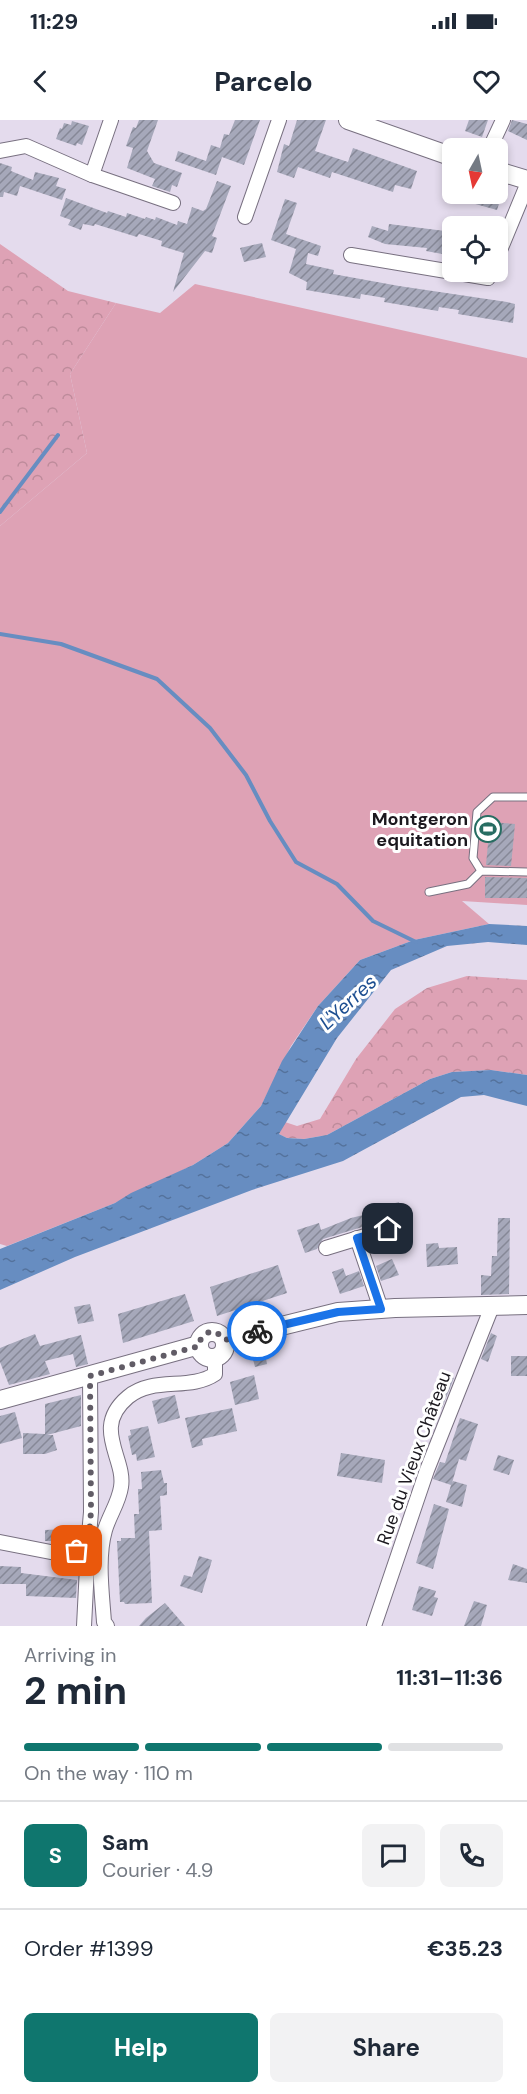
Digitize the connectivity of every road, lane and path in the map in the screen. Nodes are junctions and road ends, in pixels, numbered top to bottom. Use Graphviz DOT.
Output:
graph roads {
  1 [pos="111,120"];
  2 [pos="279,120"];
  3 [pos="348,120"];
  4 [pos="503,120"];
  5 [pos="495,138"];
  6 [pos="0,151"];
  7 [pos="442,153"];
  8 [pos="508,174"];
  9 [pos="92,175"];
  10 [pos="527,180"];
  11 [pos="527,185"];
  12 [pos="173,203"];
  13 [pos="245,216"];
  14 [pos="508,231"];
  15 [pos="351,255"];
  16 [pos="442,270"];
  17 [pos="527,797"];
  18 [pos="481,871"];
  19 [pos="527,872"];
  20 [pos="429,892"];
  21 [pos="388,1229"];
  22 [pos="357,1238"];
  23 [pos="326,1248"];
  24 [pos="493,1305"];
  25 [pos="527,1305"];
  26 [pos="381,1309"];
  27 [pos="225,1340"];
  28 [pos="199,1346"];
  29 [pos="215,1358"];
  30 [pos="90,1376"];
  31 [pos="0,1400"];
  32 [pos="0,1542"];
  33 [pos="88,1547"];
  34 [pos="84,1626"];
  35 [pos="107,1626"];
  36 [pos="374,1626"];
  1 -- 9 [label="street"];
  2 -- 13 [label="street"];
  3 -- 7 [label="street"];
  4 -- 5 [label="street"];
  6 -- 9 [label="street"];
  8 -- 10 [label="street"];
  9 -- 12 [label="street"];
  11 -- 14 [label="street"];
  15 -- 16 [label="street"];
  17 -- 18 [label="lane"];
  18 -- 19 [label="lane"];
  18 -- 20 [label="lane"];
  21 -- 22 [label="street"];
  22 -- 23 [label="street"];
  22 -- 26 [label="street"];
  24 -- 25 [label="street"];
  24 -- 26 [label="street"];
  24 -- 36 [label="street, Rue du Vieux Château"];
  26 -- 27 [label="street"];
  27 -- 28 [label="street"];
  27 -- 29 [label="street"];
  28 -- 29 [label="street"];
  28 -- 30 [label="street"];
  29 -- 35 [label="street"];
  30 -- 31 [label="street"];
  30 -- 33 [label="street"];
  32 -- 33 [label="street"];
  33 -- 34 [label="street"];
}
